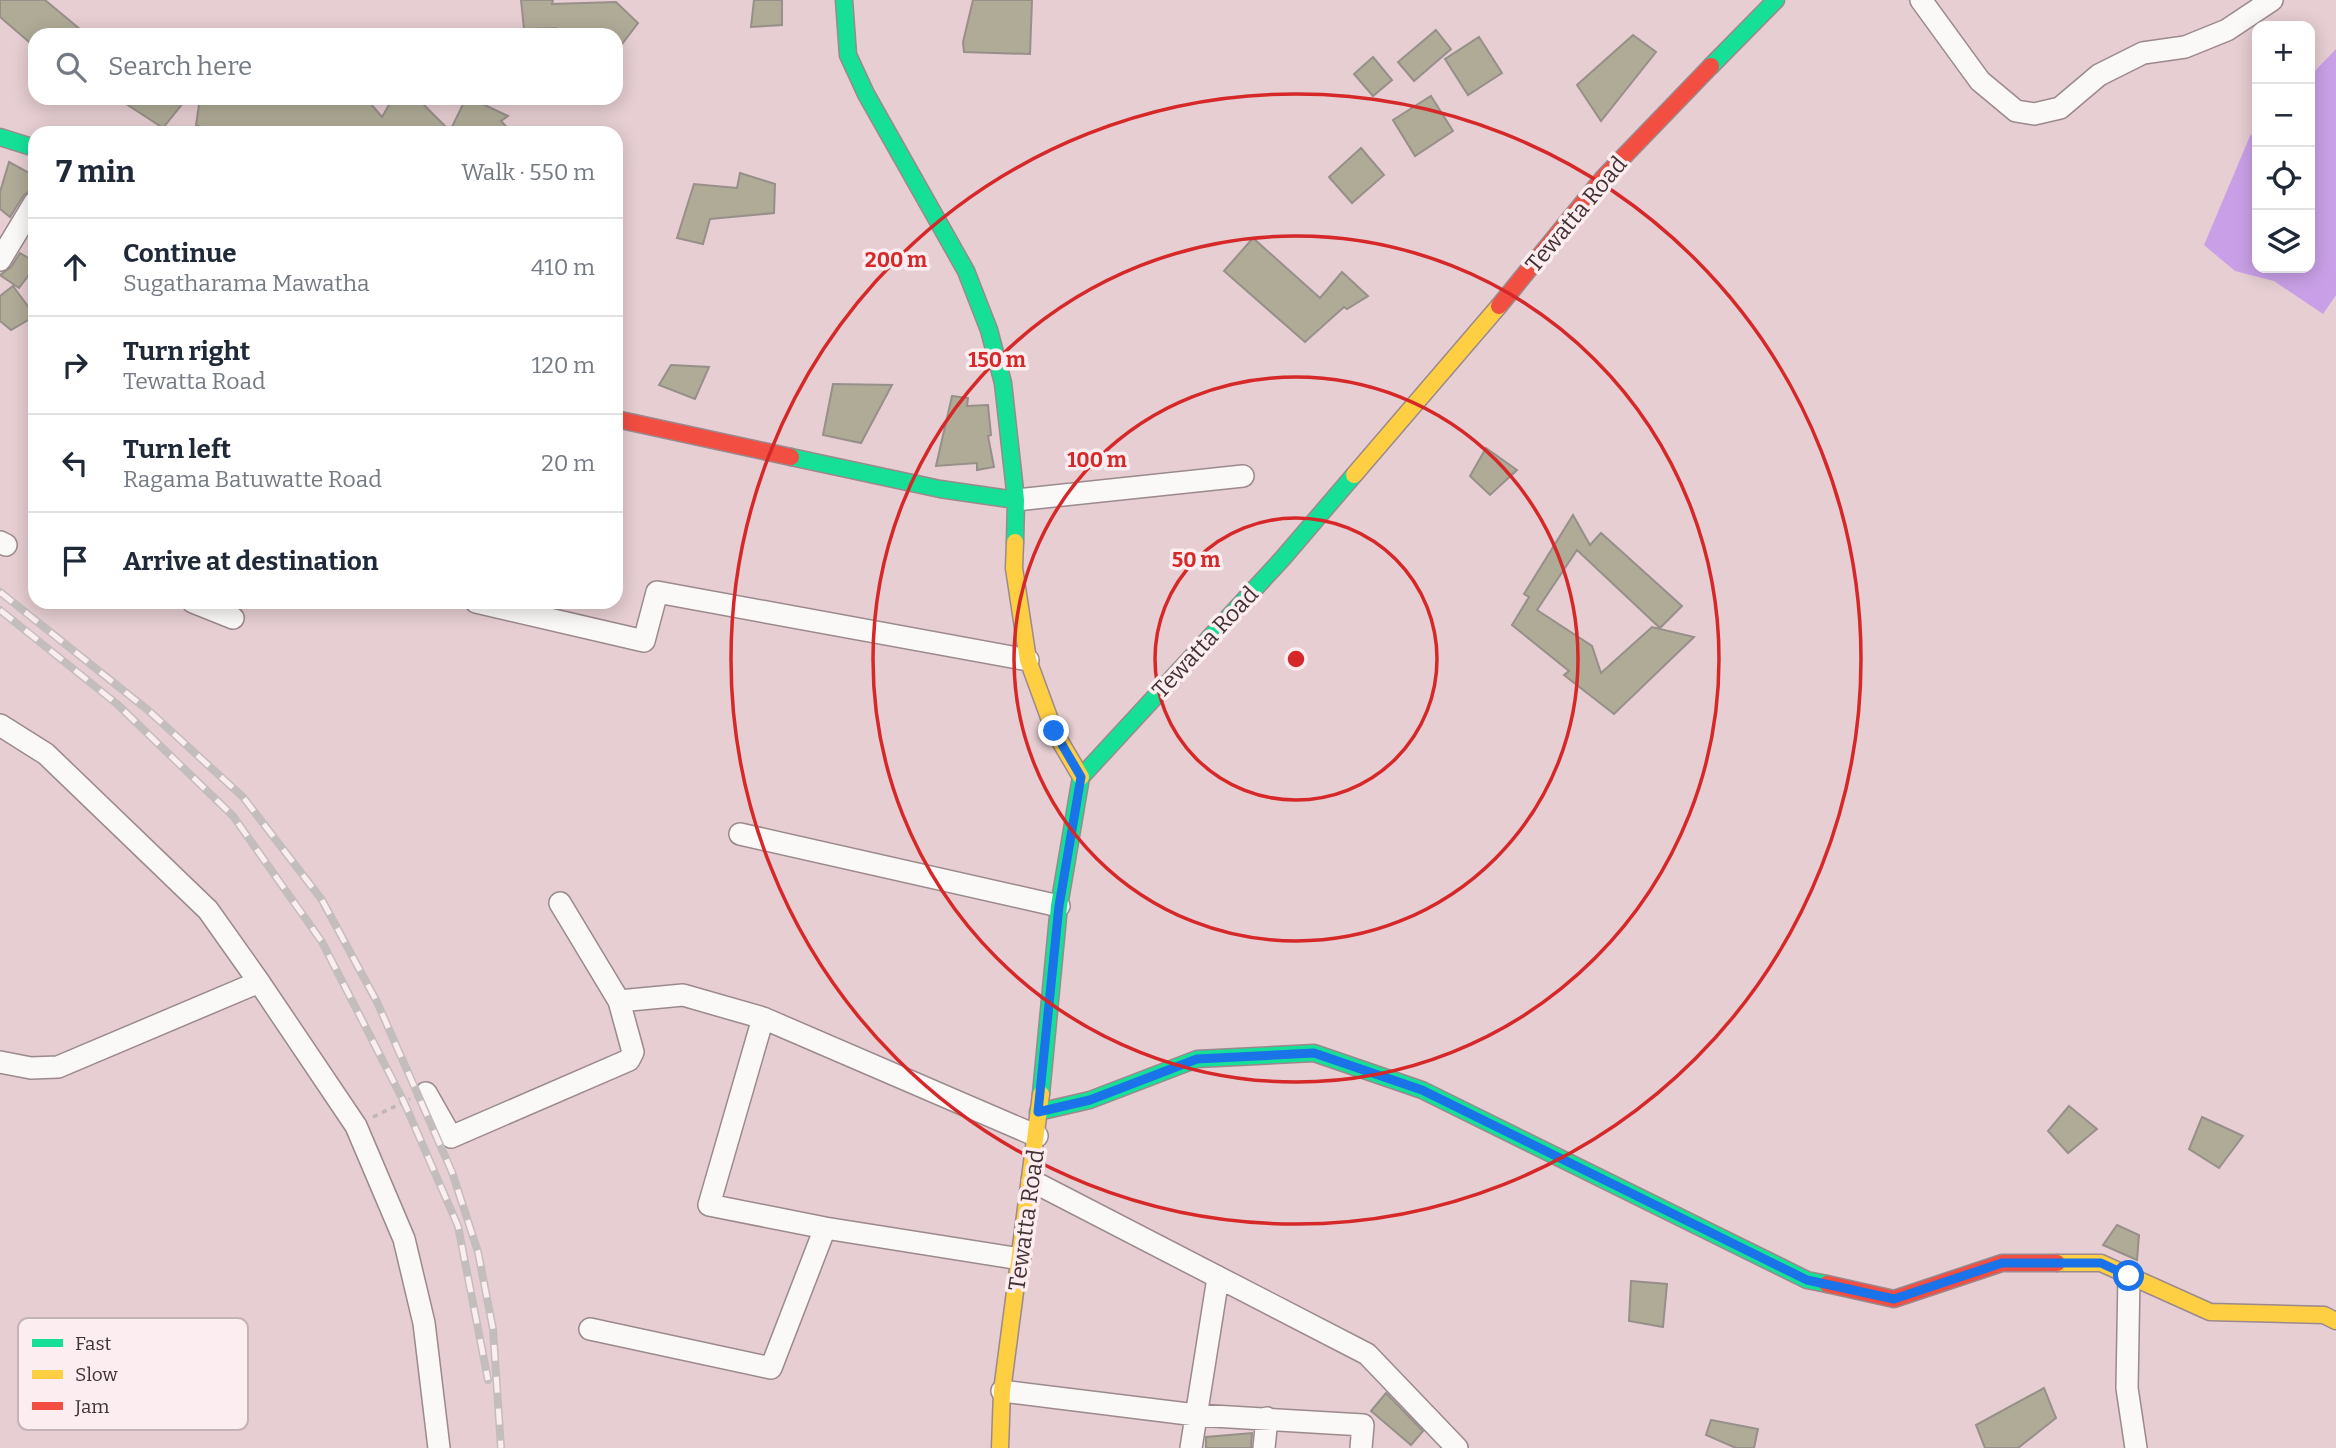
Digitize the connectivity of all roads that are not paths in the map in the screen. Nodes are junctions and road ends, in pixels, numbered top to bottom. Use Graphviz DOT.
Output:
graph roads {
  1 [pos="844,0"];
  2 [pos="1776,0"];
  3 [pos="1920,0"];
  4 [pos="2272,0"];
  5 [pos="0,137"];
  6 [pos="28,146"];
  7 [pos="28,214"];
  8 [pos="0,260"];
  9 [pos="623,421"];
  10 [pos="1243,476"];
  11 [pos="1016,500"];
  12 [pos="210,609"];
  13 [pos="505,609"];
  14 [pos="233,618"];
  15 [pos="1027,660"];
  16 [pos="0,725"];
  17 [pos="1081,777"];
  18 [pos="740,834"];
  19 [pos="560,903"];
  20 [pos="1059,906"];
  21 [pos="259,982"];
  22 [pos="619,1001"];
  23 [pos="763,1018"];
  24 [pos="0,1062"];
  25 [pos="426,1093"];
  26 [pos="1038,1112"];
  27 [pos="1037,1136"];
  28 [pos="1032,1181"];
  29 [pos="825,1228"];
  30 [pos="1020,1259"];
  31 [pos="2129,1276"];
  32 [pos="1218,1278"];
  33 [pos="2336,1321"];
  34 [pos="590,1329"];
  35 [pos="1003,1391"];
  36 [pos="1196,1415"];
  37 [pos="1267,1418"];
  38 [pos="439,1448"];
  39 [pos="1000,1448"];
  40 [pos="1191,1448"];
  41 [pos="1264,1448"];
  42 [pos="1361,1448"];
  43 [pos="1457,1448"];
  44 [pos="2136,1448"];
  1 -- 11 [label="street"];
  2 -- 17 [label="street, Tewatta Road"];
  3 -- 4 [label="street"];
  5 -- 6 [label="street"];
  7 -- 8 [label="street"];
  9 -- 11 [label="street"];
  10 -- 11 [label="street"];
  11 -- 15 [label="street"];
  12 -- 14 [label="street"];
  13 -- 15 [label="street"];
  15 -- 17 [label="street"];
  16 -- 21 [label="street"];
  17 -- 20 [label="street, Tewatta Road"];
  18 -- 20 [label="street"];
  19 -- 22 [label="street"];
  20 -- 26 [label="street, Tewatta Road"];
  21 -- 24 [label="street"];
  21 -- 38 [label="street"];
  22 -- 23 [label="street"];
  22 -- 25 [label="street"];
  23 -- 27 [label="street"];
  23 -- 29 [label="street"];
  26 -- 27 [label="street, Tewatta Road"];
  26 -- 31 [label="street"];
  27 -- 28 [label="street, Tewatta Road"];
  28 -- 30 [label="street, Tewatta Road"];
  28 -- 32 [label="street"];
  29 -- 30 [label="street"];
  29 -- 34 [label="street"];
  30 -- 35 [label="street, Tewatta Road"];
  31 -- 33 [label="street"];
  31 -- 44 [label="street"];
  32 -- 36 [label="street"];
  32 -- 43 [label="street"];
  35 -- 36 [label="street"];
  35 -- 39 [label="street, Tewatta Road"];
  36 -- 37 [label="street"];
  36 -- 40 [label="street"];
  37 -- 41 [label="street"];
  37 -- 42 [label="street"];
}
